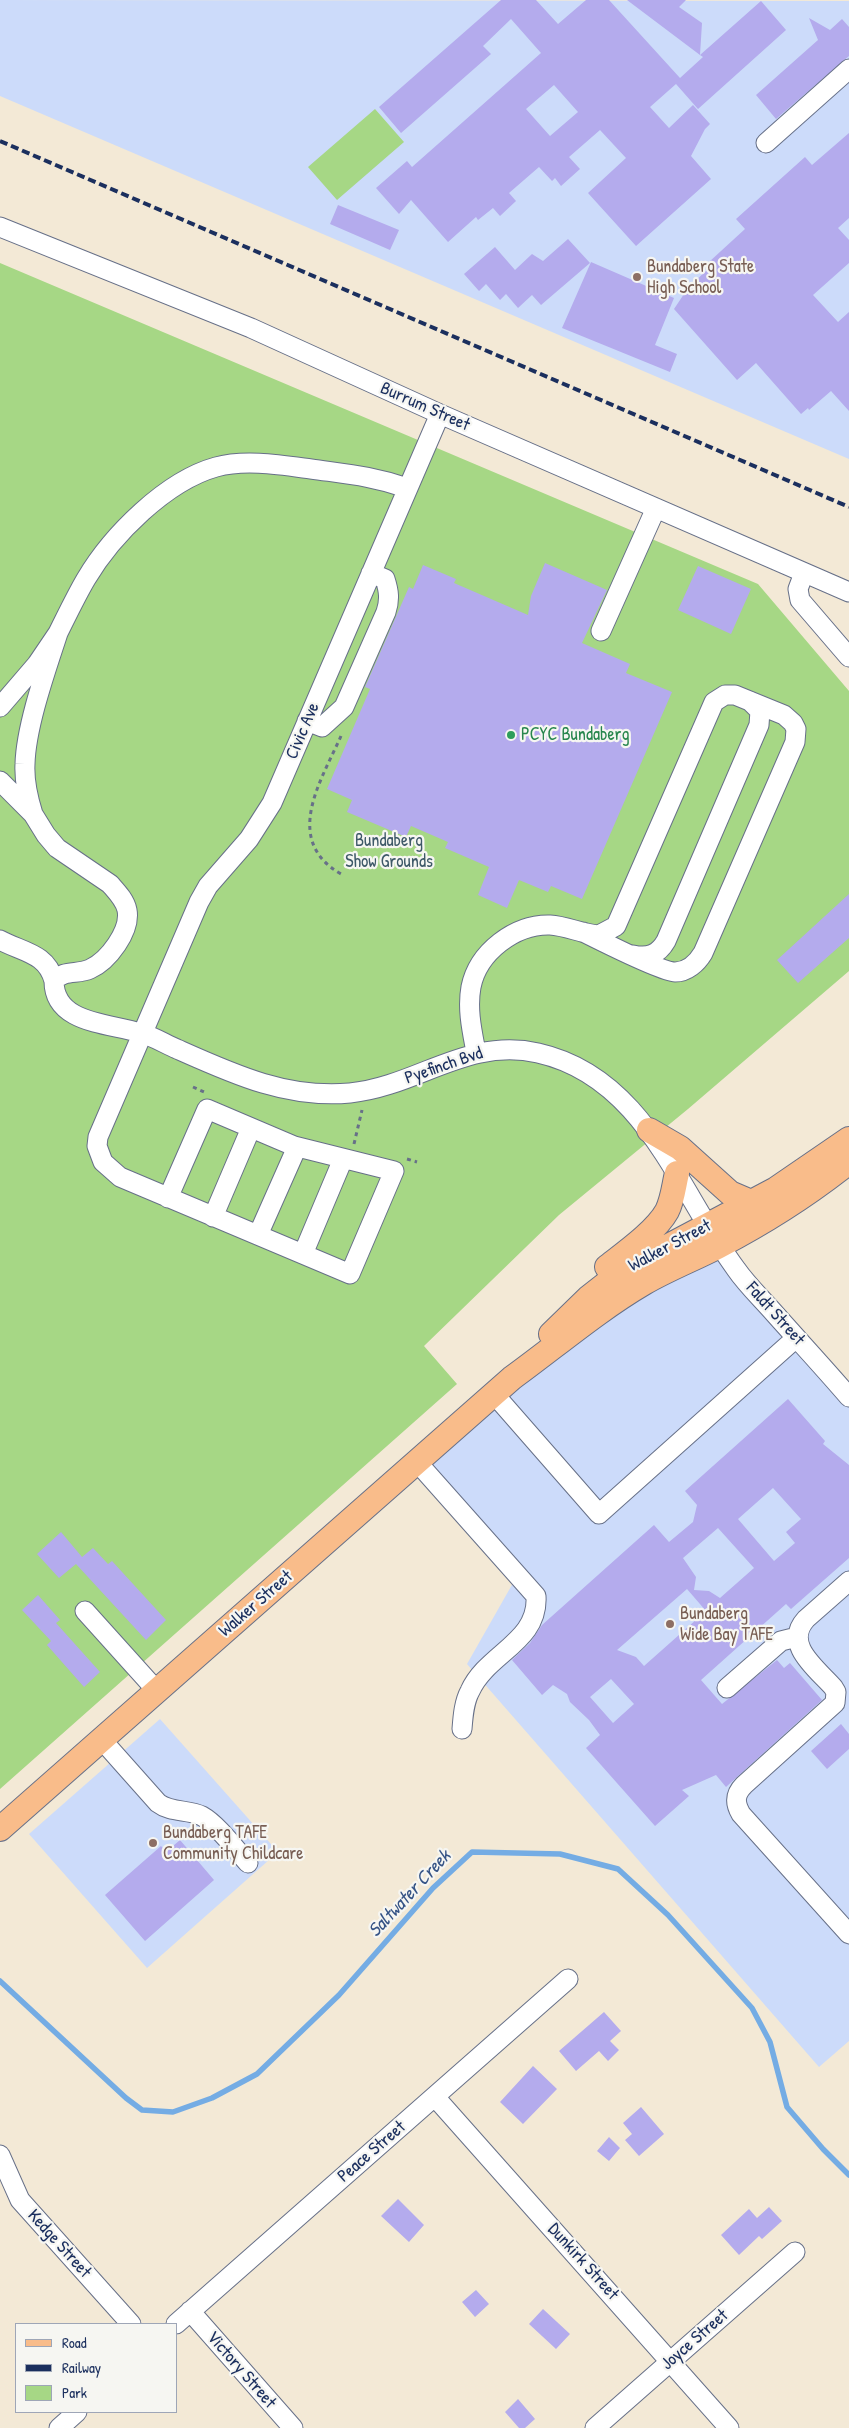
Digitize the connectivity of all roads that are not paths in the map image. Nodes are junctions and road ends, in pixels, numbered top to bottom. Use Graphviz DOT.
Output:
graph roads {
  1 [pos="849,69"];
  2 [pos="766,143"];
  3 [pos="0,227"];
  4 [pos="440,414"];
  5 [pos="407,488"];
  6 [pos="656,508"];
  7 [pos="371,573"];
  8 [pos="804,573"];
  9 [pos="849,592"];
  10 [pos="601,631"];
  11 [pos="58,633"];
  12 [pos="849,657"];
  13 [pos="750,701"];
  14 [pos="0,707"];
  15 [pos="307,721"];
  16 [pos="0,781"];
  17 [pos="33,814"];
  18 [pos="583,932"];
  19 [pos="0,940"];
  20 [pos="632,955"];
  21 [pos="54,981"];
  22 [pos="142,1033"];
  23 [pos="476,1052"];
  24 [pos="251,1128"];
  25 [pos="649,1130"];
  26 [pos="849,1139"];
  27 [pos="297,1146"];
  28 [pos="344,1151"];
  29 [pos="849,1162"];
  30 [pos="677,1173"];
  31 [pos="168,1198"];
  32 [pos="751,1202"];
  33 [pos="213,1217"];
  34 [pos="258,1236"];
  35 [pos="714,1236"];
  36 [pos="303,1254"];
  37 [pos="796,1338"];
  38 [pos="536,1348"];
  39 [pos="512,1378"];
  40 [pos="494,1394"];
  41 [pos="849,1397"];
  42 [pos="417,1462"];
  43 [pos="849,1581"];
  44 [pos="85,1612"];
  45 [pos="797,1637"];
  46 [pos="727,1688"];
  47 [pos="157,1690"];
  48 [pos="462,1728"];
  49 [pos="102,1740"];
  50 [pos="0,1829"];
  51 [pos="248,1863"];
  52 [pos="849,1934"];
  53 [pos="568,1979"];
  54 [pos="435,2097"];
  55 [pos="0,2156"];
  56 [pos="795,2252"];
  57 [pos="190,2312"];
  58 [pos="130,2323"];
  59 [pos="177,2323"];
  60 [pos="670,2361"];
  61 [pos="76,2413"];
  62 [pos="59,2428"];
  63 [pos="293,2428"];
  64 [pos="595,2428"];
  65 [pos="729,2428"];
  1 -- 2 [label="street"];
  3 -- 4 [label="street, Burrum Street"];
  4 -- 5 [label="street, Civic Ave"];
  4 -- 6 [label="street, Burrum Street"];
  5 -- 7 [label="street, Civic Ave"];
  5 -- 11 [label="street"];
  6 -- 8 [label="street, Burrum Street"];
  6 -- 10 [label="street"];
  7 -- 15 [label="street, Civic Ave"];
  7 -- 15 [label="street"];
  8 -- 9 [label="street, Burrum Street"];
  8 -- 12 [label="street"];
  11 -- 14 [label="street"];
  11 -- 17 [label="street"];
  13 -- 18 [label="street"];
  13 -- 20 [label="street"];
  13 -- 20 [label="street"];
  15 -- 22 [label="street, Civic Ave"];
  16 -- 17 [label="street"];
  17 -- 21 [label="street"];
  18 -- 20 [label="street"];
  18 -- 23 [label="street"];
  19 -- 21 [label="street, Pyefinch Bvd"];
  21 -- 22 [label="street, Pyefinch Bvd"];
  22 -- 23 [label="street, Pyefinch Bvd"];
  22 -- 31 [label="street, Civic Ave"];
  23 -- 25 [label="street, Pyefinch Bvd"];
  24 -- 27 [label="street"];
  24 -- 31 [label="street"];
  24 -- 33 [label="street"];
  25 -- 30 [label="street, Pyefinch Bvd"];
  25 -- 32 [label="main road"];
  26 -- 32 [label="main road, Walker Street"];
  27 -- 28 [label="street"];
  27 -- 34 [label="street"];
  28 -- 36 [label="street"];
  28 -- 36 [label="street, Civic Ave"];
  29 -- 35 [label="main road, Walker Street"];
  30 -- 35 [label="street, Pyefinch Bvd"];
  30 -- 38 [label="main road"];
  31 -- 33 [label="street, Civic Ave"];
  32 -- 35 [label="main road, Walker Street"];
  33 -- 34 [label="street, Civic Ave"];
  34 -- 36 [label="street, Civic Ave"];
  35 -- 37 [label="street, Faldt Street"];
  35 -- 38 [label="main road, Walker Street"];
  35 -- 39 [label="main road, Walker Street"];
  37 -- 40 [label="street"];
  37 -- 41 [label="street, Faldt Street"];
  38 -- 39 [label="main road, Walker Street"];
  39 -- 40 [label="main road, Walker Street"];
  40 -- 42 [label="main road, Walker Street"];
  42 -- 47 [label="main road, Walker Street"];
  42 -- 48 [label="street"];
  43 -- 45 [label="street"];
  44 -- 47 [label="street"];
  45 -- 46 [label="street"];
  45 -- 52 [label="street"];
  47 -- 49 [label="main road, Walker Street"];
  49 -- 50 [label="main road, Walker Street"];
  49 -- 51 [label="street"];
  53 -- 54 [label="street, Peace Street"];
  54 -- 57 [label="street, Peace Street"];
  54 -- 60 [label="street, Dunkirk Street"];
  55 -- 58 [label="street, Kedge Street"];
  56 -- 60 [label="street, Joyce Street"];
  57 -- 59 [label="street, Peace Street"];
  57 -- 63 [label="street, Victory Street"];
  60 -- 64 [label="street, Joyce Street"];
  60 -- 65 [label="street, Dunkirk Street"];
  61 -- 62 [label="street"];
}
